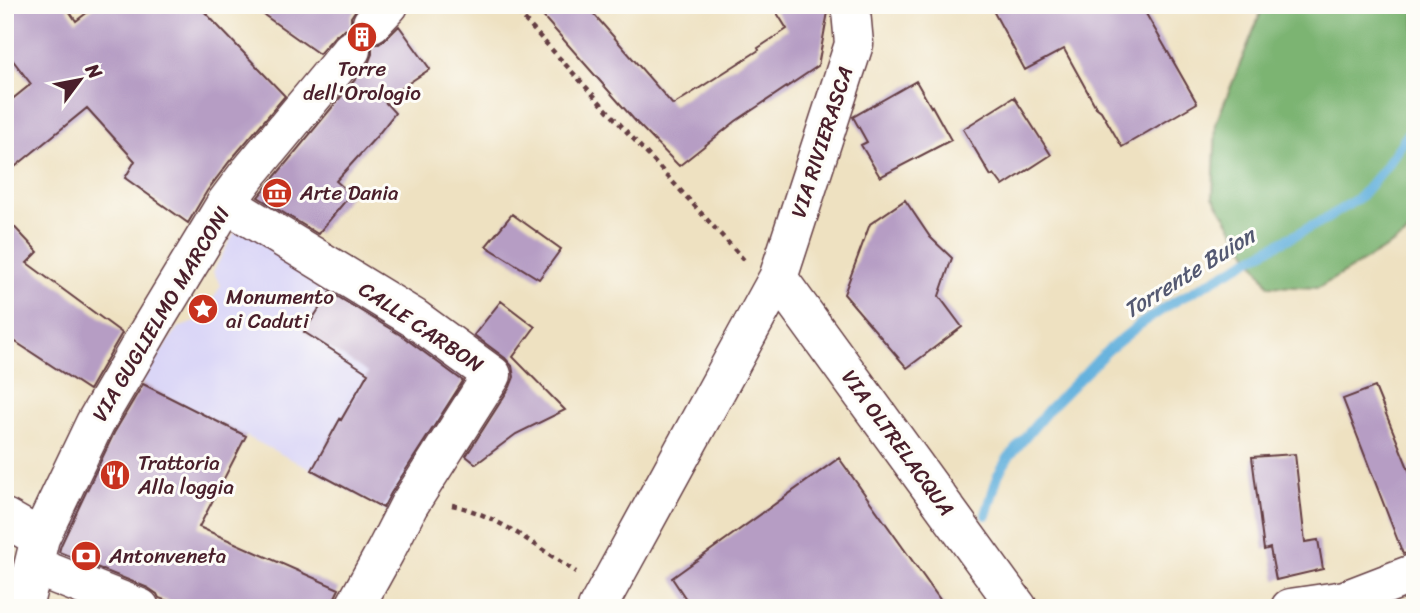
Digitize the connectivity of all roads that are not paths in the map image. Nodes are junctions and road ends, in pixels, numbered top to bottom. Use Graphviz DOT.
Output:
graph roads {
  1 [pos="849,5"];
  2 [pos="371,26"];
  3 [pos="226,203"];
  4 [pos="775,284"];
  5 [pos="5,518"];
  6 [pos="37,552"];
  7 [pos="1415,573"];
  8 [pos="23,608"];
  9 [pos="140,608"];
  10 [pos="354,608"];
  11 [pos="597,608"];
  12 [pos="1018,608"];
  13 [pos="1290,608"];
  1 -- 4 [label="street, VIA RIVIERASCA"];
  2 -- 3 [label="street, VIA GUGLIELMO MARCONI"];
  3 -- 6 [label="street, VIA GUGLIELMO MARCONI"];
  3 -- 10 [label="street, CALLE CARBON"];
  4 -- 11 [label="street, VIA RIVIERASCA"];
  4 -- 12 [label="street, VIA OLTRELACQUA"];
  5 -- 6 [label="street"];
  6 -- 8 [label="street, VIA GUGLIELMO MARCONI"];
  6 -- 9 [label="street"];
  7 -- 13 [label="street"];
}
